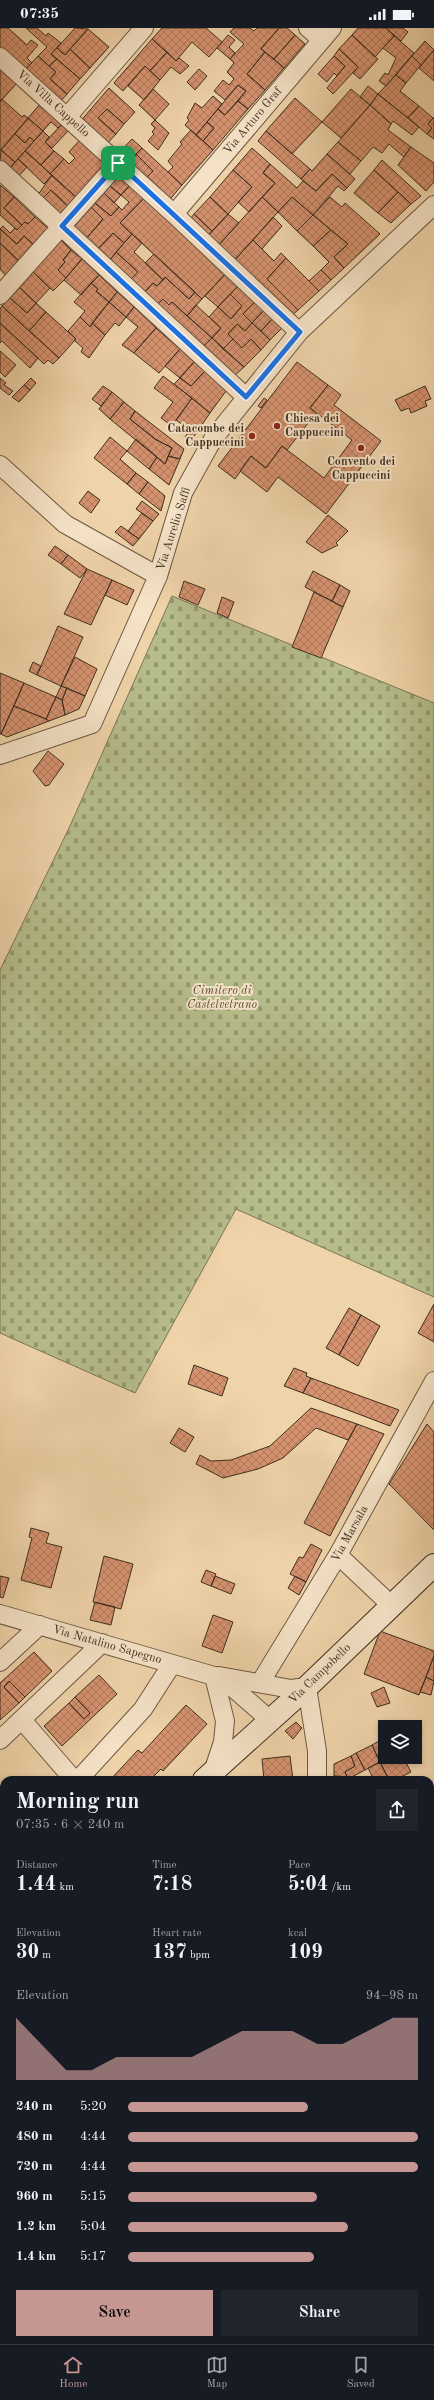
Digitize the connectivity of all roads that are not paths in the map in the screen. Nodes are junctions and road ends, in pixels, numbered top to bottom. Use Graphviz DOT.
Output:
graph roads {
  1 [pos="144,28"];
  2 [pos="308,28"];
  3 [pos="327,34"];
  4 [pos="0,57"];
  5 [pos="67,117"];
  6 [pos="118,163"];
  7 [pos="0,170"];
  8 [pos="174,214"];
  9 [pos="430,215"];
  10 [pos="62,226"];
  11 [pos="0,295"];
  12 [pos="300,332"];
  13 [pos="246,397"];
  14 [pos="0,466"];
  15 [pos="158,576"];
  16 [pos="0,755"];
  17 [pos="434,1381"];
  18 [pos="338,1555"];
  19 [pos="434,1565"];
  20 [pos="391,1605"];
  21 [pos="0,1614"];
  22 [pos="40,1625"];
  23 [pos="102,1643"];
  24 [pos="0,1662"];
  25 [pos="172,1664"];
  26 [pos="214,1676"];
  27 [pos="260,1684"];
  28 [pos="307,1687"];
  29 [pos="22,1720"];
  30 [pos="270,1720"];
  31 [pos="0,1740"];
  32 [pos="71,1776"];
  33 [pos="82,1776"];
  34 [pos="209,1776"];
  35 [pos="317,1776"];
  1 -- 5 [label="street"];
  2 -- 3 [label="street"];
  3 -- 8 [label="street, Via Arturo Graf"];
  4 -- 5 [label="street, Via Villa Cappello"];
  5 -- 6 [label="street, Via Villa Cappello"];
  6 -- 8 [label="street, Via Villa Cappello"];
  6 -- 10 [label="street"];
  7 -- 10 [label="street"];
  8 -- 12 [label="street, Via Villa Cappello"];
  9 -- 12 [label="street, Via Aurelio Saffi"];
  10 -- 11 [label="street"];
  10 -- 13 [label="street"];
  12 -- 13 [label="street, Via Aurelio Saffi"];
  13 -- 15 [label="street, Via Aurelio Saffi"];
  14 -- 15 [label="street"];
  15 -- 16 [label="street, Via Aurelio Saffi"];
  17 -- 18 [label="street, Via Marsala"];
  18 -- 20 [label="street"];
  18 -- 27 [label="street, Via Marsala"];
  19 -- 20 [label="main road, Via Campobello"];
  20 -- 28 [label="main road, Via Campobello"];
  21 -- 22 [label="street, Via Natalino Sapegno"];
  22 -- 23 [label="street, Via Natalino Sapegno"];
  22 -- 24 [label="street"];
  23 -- 25 [label="street, Via Natalino Sapegno"];
  23 -- 29 [label="street"];
  25 -- 26 [label="street, Via Natalino Sapegno"];
  25 -- 33 [label="street"];
  26 -- 27 [label="street, Via Natalino Sapegno"];
  26 -- 30 [label="street, Via Natalino Sapegno"];
  26 -- 34 [label="street"];
  27 -- 28 [label="street, Via Natalino Sapegno"];
  28 -- 30 [label="main road, Via Campobello"];
  28 -- 35 [label="street"];
  29 -- 31 [label="street"];
  29 -- 32 [label="street"];
  30 -- 34 [label="main road, Via Campobello"];
}
